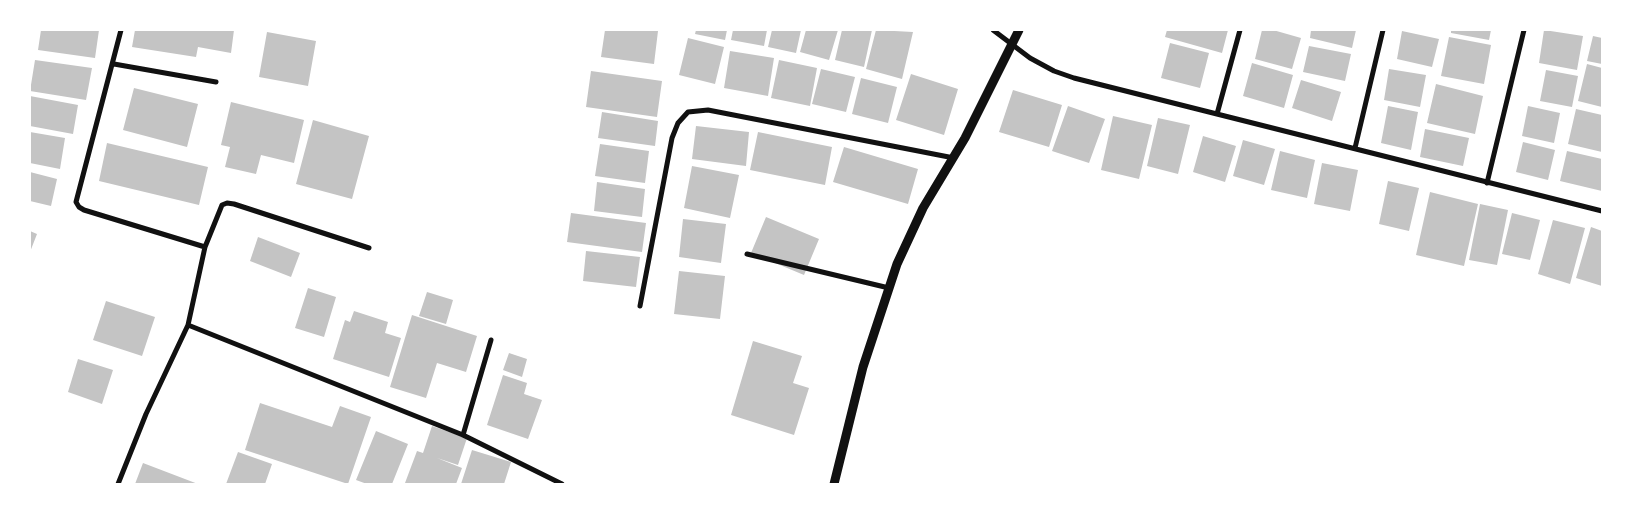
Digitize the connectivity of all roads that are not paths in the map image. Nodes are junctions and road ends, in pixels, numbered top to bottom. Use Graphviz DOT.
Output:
graph roads {
  1 [pos="121,30"];
  2 [pos="993,30"];
  3 [pos="1018,30"];
  4 [pos="1240,30"];
  5 [pos="1383,30"];
  6 [pos="1524,30"];
  7 [pos="1012,42"];
  8 [pos="114,64"];
  9 [pos="216,82"];
  10 [pos="1217,114"];
  11 [pos="1355,148"];
  12 [pos="954,158"];
  13 [pos="1487,183"];
  14 [pos="1602,211"];
  15 [pos="205,248"];
  16 [pos="369,248"];
  17 [pos="747,254"];
  18 [pos="889,288"];
  19 [pos="640,306"];
  20 [pos="188,325"];
  21 [pos="491,340"];
  22 [pos="463,435"];
  23 [pos="118,484"];
  24 [pos="562,484"];
  25 [pos="834,484"];
  1 -- 8 [label="street"];
  2 -- 7 [label="street"];
  3 -- 7 [label="street"];
  4 -- 10 [label="street"];
  5 -- 11 [label="street"];
  6 -- 13 [label="street"];
  7 -- 10 [label="street"];
  7 -- 12 [label="street"];
  8 -- 9 [label="street"];
  8 -- 15 [label="street"];
  10 -- 11 [label="street"];
  11 -- 13 [label="street"];
  12 -- 18 [label="street"];
  12 -- 19 [label="street"];
  13 -- 14 [label="street"];
  15 -- 16 [label="street"];
  15 -- 20 [label="street"];
  17 -- 18 [label="street"];
  18 -- 25 [label="street"];
  20 -- 22 [label="street"];
  20 -- 23 [label="street"];
  21 -- 22 [label="street"];
  22 -- 24 [label="street"];
}
